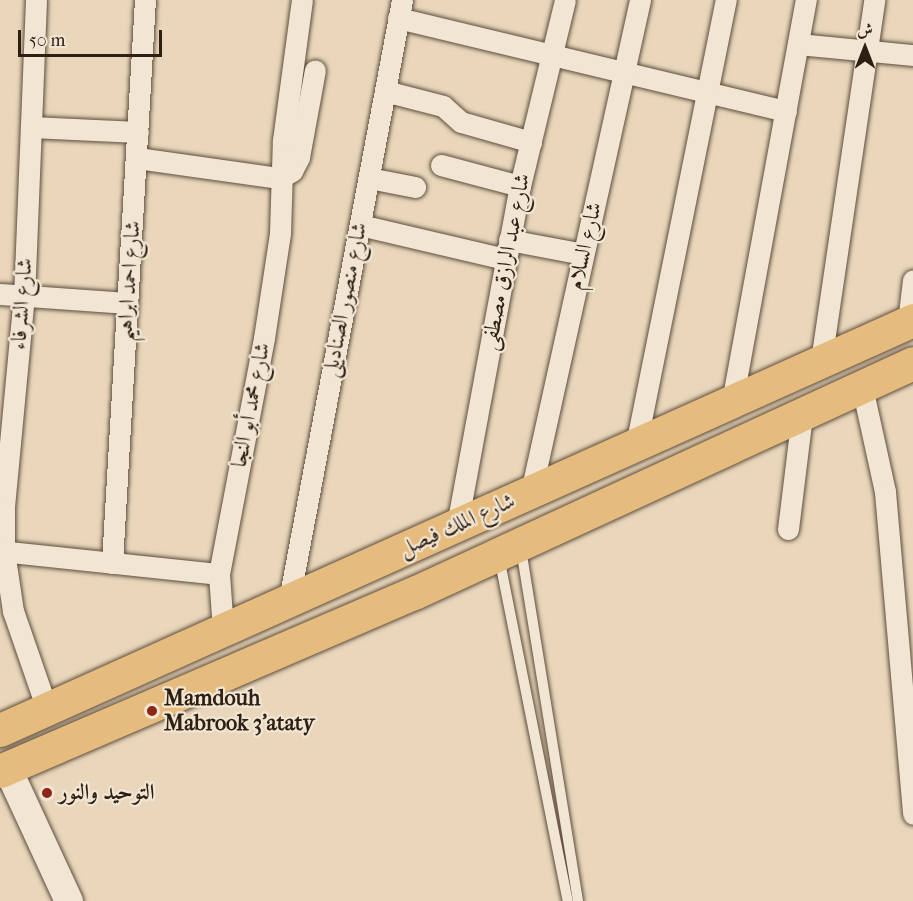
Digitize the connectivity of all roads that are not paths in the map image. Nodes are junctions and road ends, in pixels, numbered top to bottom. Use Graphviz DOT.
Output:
graph roads {
  1 [pos="36,0"];
  2 [pos="145,0"];
  3 [pos="302,0"];
  4 [pos="565,0"];
  5 [pos="640,0"];
  6 [pos="726,0"];
  7 [pos="806,0"];
  8 [pos="874,0"];
  9 [pos="400,9"];
  10 [pos="798,44"];
  11 [pos="866,51"];
  12 [pos="552,55"];
  13 [pos="913,55"];
  14 [pos="315,70"];
  15 [pos="624,74"];
  16 [pos="385,91"];
  17 [pos="708,93"];
  18 [pos="786,111"];
  19 [pos="31,127"];
  20 [pos="138,132"];
  21 [pos="531,142"];
  22 [pos="137,158"];
  23 [pos="441,165"];
  24 [pos="280,178"];
  25 [pos="369,178"];
  26 [pos="520,186"];
  27 [pos="415,188"];
  28 [pos="360,225"];
  29 [pos="507,249"];
  30 [pos="583,254"];
  31 [pos="913,280"];
  32 [pos="0,294"];
  33 [pos="24,296"];
  34 [pos="128,303"];
  35 [pos="910,321"];
  36 [pos="821,361"];
  37 [pos="913,363"];
  38 [pos="862,387"];
  39 [pos="732,402"];
  40 [pos="802,415"];
  41 [pos="636,445"];
  42 [pos="531,492"];
  43 [pos="457,525"];
  44 [pos="788,530"];
  45 [pos="509,549"];
  46 [pos="398,550"];
  47 [pos="2,551"];
  48 [pos="112,563"];
  49 [pos="219,574"];
  50 [pos="337,578"];
  51 [pos="414,593"];
  52 [pos="289,600"];
  53 [pos="348,621"];
  54 [pos="223,630"];
  55 [pos="904,630"];
  56 [pos="47,709"];
  57 [pos="0,730"];
  58 [pos="4,769"];
  59 [pos="559,771"];
  60 [pos="542,775"];
  61 [pos="913,814"];
  62 [pos="69,901"];
  63 [pos="568,901"];
  64 [pos="579,901"];
  1 -- 19 [label="street, شارع الشرفاء"];
  2 -- 20 [label="street, شارع احمد ابراهيم"];
  3 -- 24 [label="street, شارع محمد أبو النجا"];
  4 -- 12 [label="street, شارع عبد الرازق مصطفى"];
  5 -- 15 [label="street, شارع السلام"];
  6 -- 17 [label="street"];
  7 -- 10 [label="street"];
  8 -- 11 [label="street"];
  9 -- 12 [label="street"];
  9 -- 16 [label="street, شارع منصور الصناديلى"];
  10 -- 11 [label="street"];
  10 -- 18 [label="street"];
  11 -- 13 [label="street"];
  11 -- 36 [label="street"];
  12 -- 15 [label="street"];
  12 -- 21 [label="street, شارع عبد الرازق مصطفى"];
  14 -- 24 [label="street"];
  15 -- 17 [label="street"];
  15 -- 30 [label="street, شارع السلام"];
  16 -- 21 [label="street"];
  16 -- 25 [label="street, شارع منصور الصناديلى"];
  17 -- 18 [label="street"];
  17 -- 41 [label="street"];
  18 -- 39 [label="street"];
  19 -- 20 [label="street"];
  19 -- 33 [label="street, شارع الشرفاء"];
  20 -- 22 [label="street, شارع احمد ابراهيم"];
  21 -- 26 [label="street, شارع عبد الرازق مصطفى"];
  22 -- 24 [label="street"];
  22 -- 34 [label="street, شارع احمد ابراهيم"];
  23 -- 26 [label="street"];
  24 -- 49 [label="street, شارع محمد أبو النجا"];
  25 -- 27 [label="street"];
  25 -- 28 [label="street, شارع منصور الصناديلى"];
  26 -- 29 [label="street, شارع عبد الرازق مصطفى"];
  28 -- 29 [label="street"];
  28 -- 52 [label="street, شارع منصور الصناديلى"];
  29 -- 30 [label="street"];
  29 -- 43 [label="street, شارع عبد الرازق مصطفى"];
  30 -- 42 [label="street, شارع السلام"];
  31 -- 35 [label="street"];
  32 -- 33 [label="street"];
  33 -- 34 [label="street"];
  33 -- 47 [label="street, شارع الشرفاء"];
  34 -- 48 [label="street, شارع احمد ابراهيم"];
  35 -- 36 [label="main road, شارع الملك فيصل"];
  36 -- 39 [label="main road, شارع الملك فيصل"];
  37 -- 38 [label="main road, شارع الملك فيصل"];
  38 -- 40 [label="main road, شارع الملك فيصل"];
  38 -- 55 [label="street"];
  39 -- 41 [label="main road, شارع الملك فيصل"];
  40 -- 44 [label="street"];
  40 -- 45 [label="main road, شارع الملك فيصل"];
  41 -- 42 [label="main road, شارع الملك فيصل"];
  42 -- 43 [label="main road, شارع الملك فيصل"];
  43 -- 46 [label="main road, شارع الملك فيصل"];
  45 -- 51 [label="main road, شارع الملك فيصل"];
  45 -- 59 [label="lane"];
  45 -- 60 [label="lane"];
  46 -- 50 [label="main road, شارع الملك فيصل"];
  46 -- 51 [label="main road"];
  47 -- 48 [label="street"];
  47 -- 56 [label="street, شارع الشرفاء"];
  48 -- 49 [label="street"];
  49 -- 54 [label="street, شارع محمد أبو النجا"];
  50 -- 52 [label="main road, شارع الملك فيصل"];
  50 -- 53 [label="main road"];
  51 -- 53 [label="main road, شارع الملك فيصل"];
  52 -- 54 [label="main road, شارع الملك فيصل"];
  53 -- 58 [label="main road, شارع الملك فيصل"];
  54 -- 56 [label="main road, شارع الملك فيصل"];
  55 -- 61 [label="street"];
  56 -- 57 [label="main road, شارع الملك فيصل"];
  58 -- 62 [label="street"];
  59 -- 60 [label="lane"];
  59 -- 64 [label="lane"];
  60 -- 63 [label="lane"];
}
